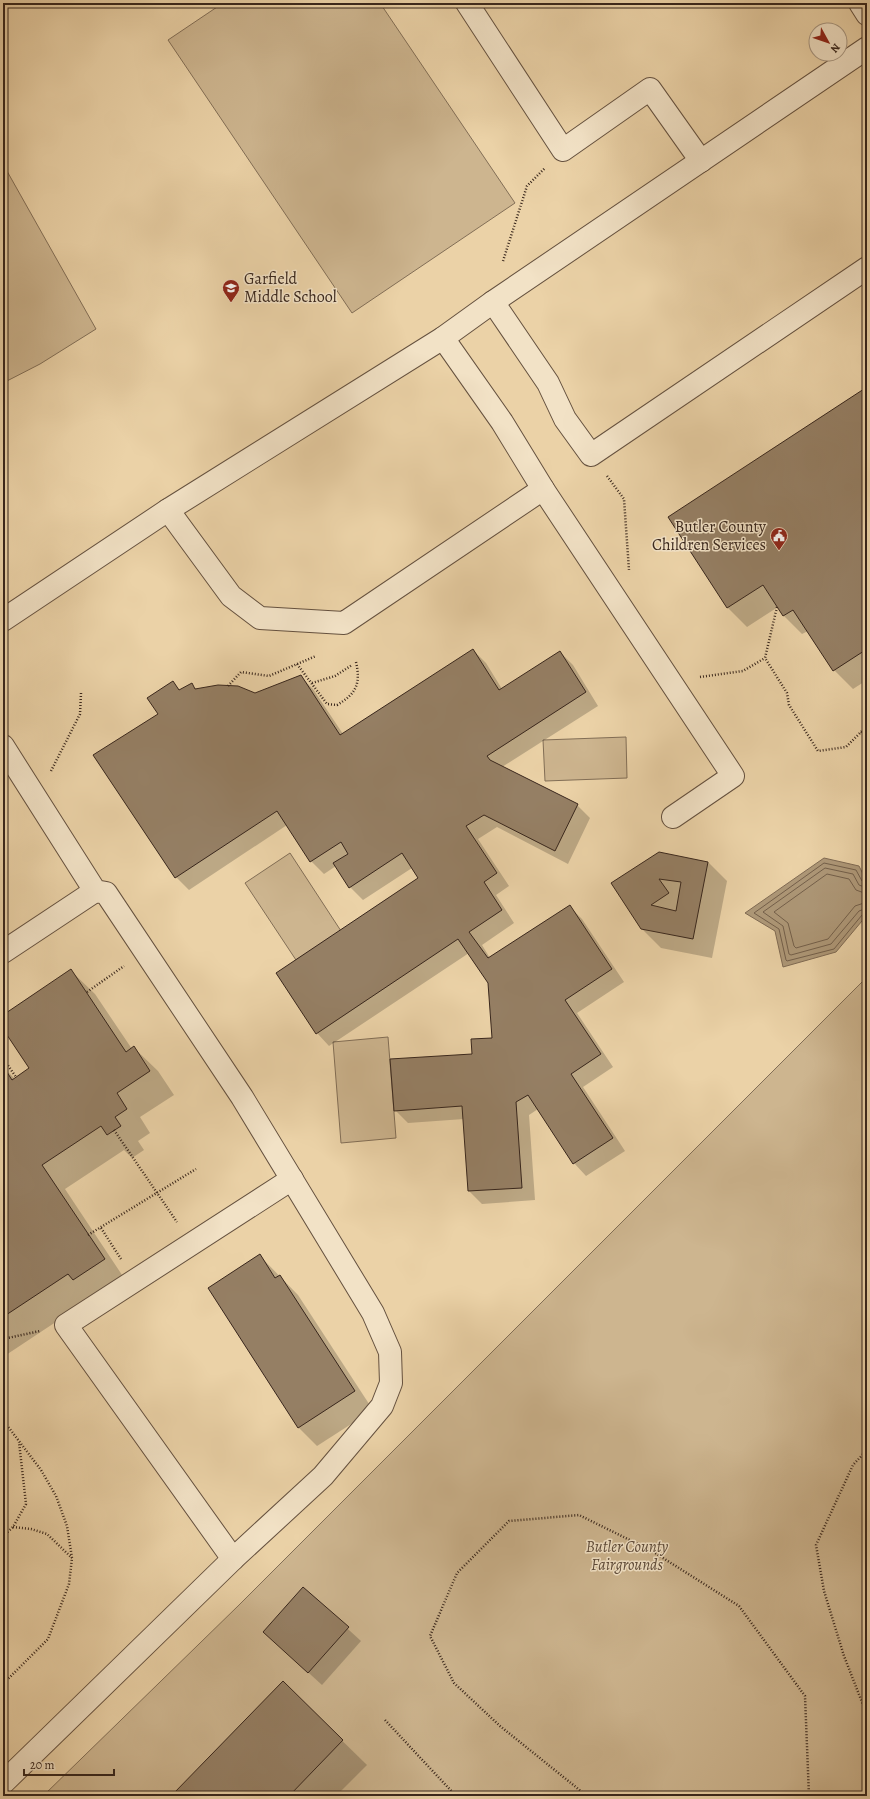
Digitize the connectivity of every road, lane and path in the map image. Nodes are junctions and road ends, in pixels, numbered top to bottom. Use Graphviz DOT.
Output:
graph roads {
  1 [pos="467,3"];
  2 [pos="860,3"];
  3 [pos="867,14"];
  4 [pos="867,48"];
  5 [pos="562,150"];
  6 [pos="701,162"];
  7 [pos="867,268"];
  8 [pos="493,302"];
  9 [pos="443,338"];
  10 [pos="591,455"];
  11 [pos="544,490"];
  12 [pos="168,510"];
  13 [pos="630,576"];
  14 [pos="777,607"];
  15 [pos="3,620"];
  16 [pos="316,656"];
  17 [pos="765,658"];
  18 [pos="356,662"];
  19 [pos="297,664"];
  20 [pos="352,665"];
  21 [pos="312,683"];
  22 [pos="672,684"];
  23 [pos="228,686"];
  24 [pos="81,693"];
  25 [pos="866,727"];
  26 [pos="861,732"];
  27 [pos="867,738"];
  28 [pos="3,746"];
  29 [pos="50,772"];
  30 [pos="673,817"];
  31 [pos="95,891"];
  32 [pos="3,952"];
  33 [pos="126,965"];
  34 [pos="87,992"];
  35 [pos="3,1058"];
  36 [pos="16,1077"];
  37 [pos="114,1130"];
  38 [pos="196,1169"];
  39 [pos="292,1179"];
  40 [pos="157,1193"];
  41 [pos="101,1228"];
  42 [pos="88,1235"];
  43 [pos="191,1244"];
  44 [pos="135,1280"];
  45 [pos="66,1325"];
  46 [pos="3,1339"];
  47 [pos="3,1420"];
  48 [pos="18,1442"];
  49 [pos="867,1450"];
  50 [pos="13,1527"];
  51 [pos="3,1536"];
  52 [pos="72,1558"];
  53 [pos="233,1559"];
  54 [pos="3,1684"];
  55 [pos="867,1715"];
  56 [pos="385,1720"];
  57 [pos="3,1783"];
  58 [pos="456,1796"];
  59 [pos="587,1796"];
  60 [pos="809,1796"];
  1 -- 5 [label="street"];
  2 -- 3 [label="street"];
  4 -- 6 [label="street"];
  5 -- 6 [label="street"];
  5 -- 8 [label="path"];
  6 -- 8 [label="street"];
  7 -- 10 [label="street"];
  8 -- 9 [label="street"];
  8 -- 10 [label="street"];
  9 -- 11 [label="street"];
  9 -- 12 [label="street"];
  10 -- 13 [label="path"];
  11 -- 12 [label="street"];
  11 -- 22 [label="street"];
  12 -- 15 [label="street"];
  14 -- 17 [label="path"];
  16 -- 19 [label="path"];
  17 -- 22 [label="path"];
  17 -- 26 [label="path"];
  18 -- 21 [label="path"];
  19 -- 21 [label="path"];
  19 -- 23 [label="path"];
  20 -- 21 [label="path"];
  22 -- 30 [label="street"];
  24 -- 29 [label="path"];
  25 -- 26 [label="path"];
  26 -- 27 [label="path"];
  28 -- 31 [label="street"];
  31 -- 32 [label="street"];
  31 -- 39 [label="street"];
  33 -- 34 [label="path"];
  35 -- 36 [label="path"];
  37 -- 40 [label="path"];
  38 -- 40 [label="path"];
  39 -- 43 [label="street"];
  39 -- 53 [label="street"];
  40 -- 41 [label="path"];
  40 -- 43 [label="path"];
  41 -- 42 [label="path"];
  41 -- 44 [label="path"];
  43 -- 44 [label="street"];
  44 -- 45 [label="street"];
  45 -- 46 [label="path"];
  45 -- 53 [label="street"];
  47 -- 48 [label="path"];
  48 -- 50 [label="path"];
  48 -- 52 [label="path"];
  49 -- 55 [label="path"];
  50 -- 51 [label="path"];
  50 -- 52 [label="path"];
  52 -- 54 [label="path"];
  53 -- 57 [label="street"];
  56 -- 58 [label="path"];
  59 -- 60 [label="path"];
}
